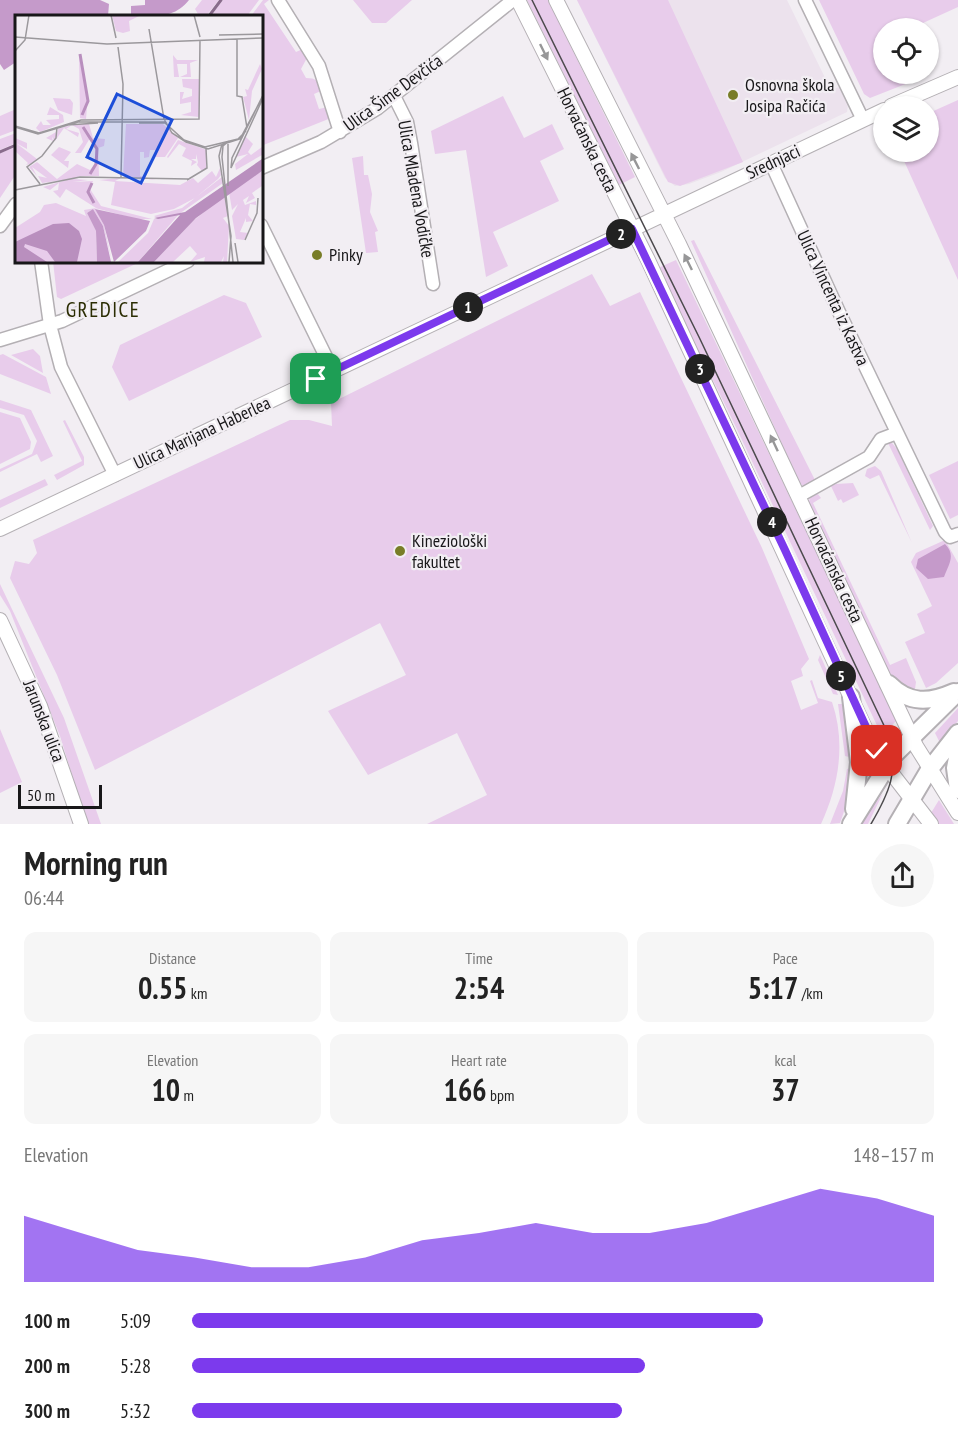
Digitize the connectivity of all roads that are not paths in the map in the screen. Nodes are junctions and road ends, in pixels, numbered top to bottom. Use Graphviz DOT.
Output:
graph roads {
  1 [pos="278,0"];
  2 [pos="513,0"];
  3 [pos="518,0"];
  4 [pos="556,0"];
  5 [pos="804,0"];
  6 [pos="958,77"];
  7 [pos="394,96"];
  8 [pos="914,96"];
  9 [pos="873,115"];
  10 [pos="863,120"];
  11 [pos="340,132"];
  12 [pos="771,163"];
  13 [pos="262,168"];
  14 [pos="15,205"];
  15 [pos="663,213"];
  16 [pos="0,226"];
  17 [pos="262,227"];
  18 [pos="632,229"];
  19 [pos="41,262"];
  20 [pos="186,262"];
  21 [pos="433,284"];
  22 [pos="50,325"];
  23 [pos="0,340"];
  24 [pos="333,371"];
  25 [pos="897,433"];
  26 [pos="115,475"];
  27 [pos="799,496"];
  28 [pos="0,529"];
  29 [pos="958,534"];
  30 [pos="0,620"];
  31 [pos="889,684"];
  32 [pos="958,692"];
  33 [pos="851,697"];
  34 [pos="958,733"];
  35 [pos="912,736"];
  36 [pos="958,753"];
  37 [pos="886,765"];
  38 [pos="930,770"];
  39 [pos="958,790"];
  40 [pos="911,799"];
  41 [pos="958,813"];
  42 [pos="81,824"];
  43 [pos="851,824"];
  44 [pos="897,824"];
  45 [pos="931,824"];
  1 -- 11 [label="street"];
  2 -- 7 [label="street, Ulica Šime Devčića"];
  3 -- 18 [label="street, Horvaćanska cesta, one-way"];
  15 -- 4 [label="street, Horvaćanska cesta, one-way"];
  5 -- 10 [label="street"];
  6 -- 8 [label="street"];
  7 -- 11 [label="street, Ulica Šime Devčića"];
  7 -- 21 [label="street, Ulica Mladena Vodičke"];
  9 -- 10 [label="street, Srednjaci"];
  10 -- 12 [label="street, Srednjaci"];
  11 -- 13 [label="street, Ulica Šime Devčića"];
  12 -- 15 [label="street, Srednjaci"];
  12 -- 25 [label="street, Ulica Vincenta iz Kastva"];
  14 -- 16 [label="street"];
  15 -- 18 [label="street, Srednjaci"];
  27 -- 15 [label="street, Horvaćanska cesta, one-way"];
  17 -- 24 [label="street"];
  18 -- 24 [label="street, Ulica Marijana Haberlea"];
  18 -- 33 [label="street, Horvaćanska cesta"];
  19 -- 22 [label="street"];
  20 -- 22 [label="street"];
  22 -- 23 [label="street"];
  22 -- 26 [label="street"];
  24 -- 26 [label="street, Ulica Marijana Haberlea"];
  25 -- 27 [label="street"];
  25 -- 29 [label="street, Ulica Vincenta iz Kastva"];
  26 -- 28 [label="street, Ulica Marijana Haberlea"];
  27 -- 31 [label="street, Horvaćanska cesta"];
  30 -- 42 [label="street, Jarunska ulica"];
  31 -- 32 [label="main road"];
  31 -- 35 [label="street, Horvaćanska cesta"];
  32 -- 35 [label="main road"];
  33 -- 37 [label="street, Horvaćanska cesta"];
  33 -- 43 [label="main road"];
  34 -- 38 [label="main road"];
  35 -- 37 [label="main road"];
  35 -- 38 [label="street, Horvaćanska cesta"];
  36 -- 39 [label="main road"];
  37 -- 40 [label="street, Horvaćanska cesta"];
  37 -- 43 [label="main road"];
  38 -- 40 [label="main road"];
  38 -- 41 [label="street, Horvaćanska cesta"];
  40 -- 44 [label="main road"];
  40 -- 45 [label="street, Horvaćanska cesta"];
}
